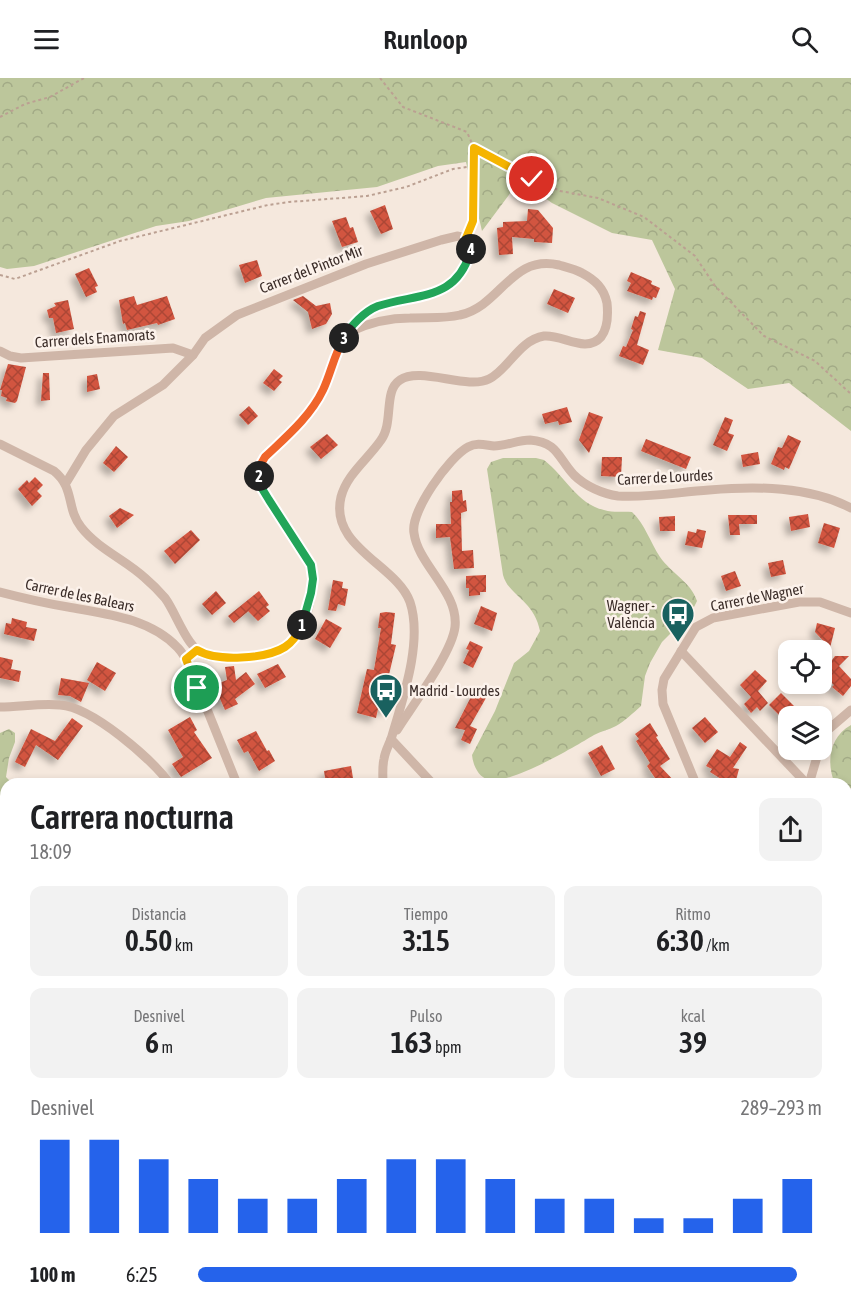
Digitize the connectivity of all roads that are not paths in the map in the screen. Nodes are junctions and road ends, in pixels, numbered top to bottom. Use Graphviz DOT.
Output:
graph roads {
  1 [pos="347,333"];
  2 [pos="0,351"];
  3 [pos="193,355"];
  4 [pos="0,444"];
  5 [pos="66,483"];
  6 [pos="851,508"];
  7 [pos="0,592"];
  8 [pos="851,613"];
  9 [pos="197,650"];
  10 [pos="681,651"];
  11 [pos="186,659"];
  12 [pos="0,707"];
  13 [pos="851,710"];
  14 [pos="832,726"];
  15 [pos="391,739"];
  16 [pos="816,760"];
  17 [pos="165,778"];
  18 [pos="235,778"];
  19 [pos="383,778"];
  20 [pos="427,778"];
  21 [pos="694,778"];
  22 [pos="802,778"];
  23 [pos="810,778"];
  1 -- 3 [label="street, Carrer del Pintor Mir"];
  1 -- 9 [label="street"];
  1 -- 15 [label="street"];
  2 -- 3 [label="street, Carrer dels Enamorats"];
  3 -- 5 [label="street, Carrer del Pintor Mir"];
  4 -- 5 [label="street"];
  5 -- 9 [label="street"];
  6 -- 15 [label="street, Carrer de Lourdes"];
  7 -- 11 [label="street, Carrer de les Balears"];
  8 -- 10 [label="street, Carrer de Wagner"];
  9 -- 11 [label="street"];
  10 -- 21 [label="street, Carrer de Wagner"];
  10 -- 22 [label="street"];
  11 -- 18 [label="street, Carrer de les Balears"];
  12 -- 17 [label="street"];
  13 -- 14 [label="street"];
  15 -- 19 [label="street"];
  15 -- 20 [label="street"];
  16 -- 23 [label="street"];
}
